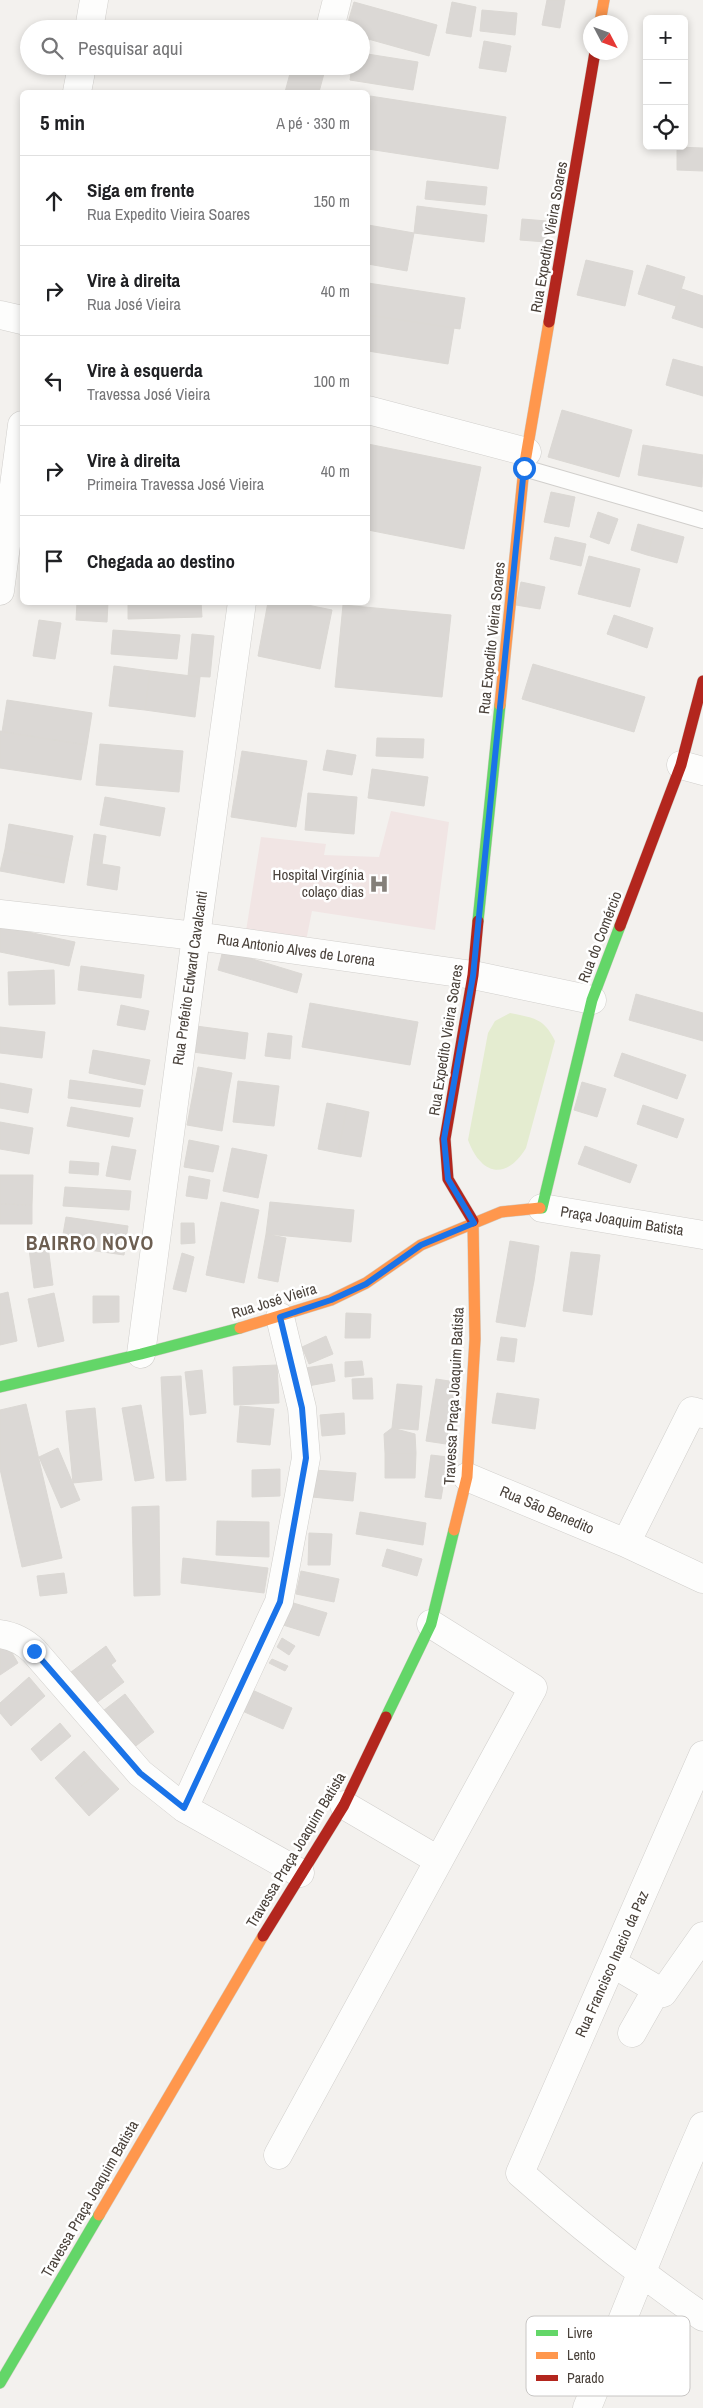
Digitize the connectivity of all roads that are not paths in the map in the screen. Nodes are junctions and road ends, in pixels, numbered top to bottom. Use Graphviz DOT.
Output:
graph roads {
  1 [pos="94,0"];
  2 [pos="604,0"];
  3 [pos="601,15"];
  4 [pos="91,20"];
  5 [pos="594,60"];
  6 [pos="80,75"];
  7 [pos="77,90"];
  8 [pos="0,316"];
  9 [pos="20,320"];
  10 [pos="370,411"];
  11 [pos="20,440"];
  12 [pos="526,460"];
  13 [pos="703,520"];
  14 [pos="0,591"];
  15 [pos="242,605"];
  16 [pos="703,681"];
  17 [pos="692,768"];
  18 [pos="0,914"];
  19 [pos="196,936"];
  20 [pos="473,976"];
  21 [pos="592,1000"];
  22 [pos="542,1208"];
  23 [pos="474,1223"];
  24 [pos="703,1235"];
  25 [pos="280,1317"];
  26 [pos="141,1354"];
  27 [pos="0,1387"];
  28 [pos="703,1414"];
  29 [pos="467,1477"];
  30 [pos="626,1543"];
  31 [pos="703,1579"];
  32 [pos="431,1624"];
  33 [pos="0,1634"];
  34 [pos="703,1755"];
  35 [pos="344,1805"];
  36 [pos="184,1808"];
  37 [pos="438,1860"];
  38 [pos="300,1873"];
  39 [pos="703,1936"];
  40 [pos="612,1963"];
  41 [pos="657,1989"];
  42 [pos="632,2033"];
  43 [pos="703,2126"];
  44 [pos="278,2155"];
  45 [pos="641,2275"];
  46 [pos="624,2316"];
  47 [pos="703,2317"];
  48 [pos="0,2383"];
  49 [pos="592,2396"];
  50 [pos="587,2408"];
  1 -- 4 [label="street"];
  2 -- 3 [label="main road"];
  5 -- 12 [label="main road, Rua Expedito Vieira Soares"];
  6 -- 7 [label="street"];
  8 -- 9 [label="street"];
  10 -- 12 [label="street"];
  11 -- 14 [label="street"];
  12 -- 13 [label="lane"];
  12 -- 20 [label="main road, Rua Expedito Vieira Soares"];
  15 -- 19 [label="street, Rua Prefeito Edward Cavalcanti"];
  16 -- 17 [label="main road, Rua do Comércio"];
  17 -- 21 [label="main road, Rua do Comércio"];
  18 -- 19 [label="street, Rua Antonio Alves de Lorena"];
  19 -- 20 [label="street, Rua Antonio Alves de Lorena"];
  19 -- 26 [label="street, Rua Prefeito Edward Cavalcanti"];
  20 -- 21 [label="street, Rua Antonio Alves de Lorena"];
  20 -- 23 [label="main road, Rua Expedito Vieira Soares"];
  21 -- 22 [label="main road, Rua do Comércio"];
  22 -- 23 [label="main road, Rua José Vieira"];
  22 -- 24 [label="street, Praça Joaquim Batista"];
  23 -- 25 [label="main road, Rua José Vieira"];
  23 -- 29 [label="main road, Travessa Praça Joaquim Batista"];
  25 -- 26 [label="main road, Rua José Vieira"];
  25 -- 36 [label="street"];
  26 -- 27 [label="main road, Rua José Vieira"];
  28 -- 30 [label="street"];
  29 -- 30 [label="street, Rua São Benedito"];
  29 -- 32 [label="main road, Travessa Praça Joaquim Batista"];
  30 -- 31 [label="street, Rua São Benedito"];
  32 -- 35 [label="main road, Travessa Praça Joaquim Batista"];
  32 -- 37 [label="street"];
  33 -- 36 [label="street"];
  34 -- 40 [label="street, Rua Francisco Inacio da Paz"];
  35 -- 37 [label="street"];
  35 -- 38 [label="main road, Travessa Praça Joaquim Batista"];
  36 -- 38 [label="street"];
  37 -- 44 [label="street"];
  38 -- 48 [label="main road, Travessa Praça Joaquim Batista"];
  39 -- 41 [label="street"];
  40 -- 41 [label="street"];
  40 -- 45 [label="street, Rua Francisco Inacio da Paz"];
  41 -- 42 [label="street"];
  43 -- 45 [label="street"];
  45 -- 46 [label="street"];
  45 -- 47 [label="street"];
  49 -- 50 [label="street"];
}
